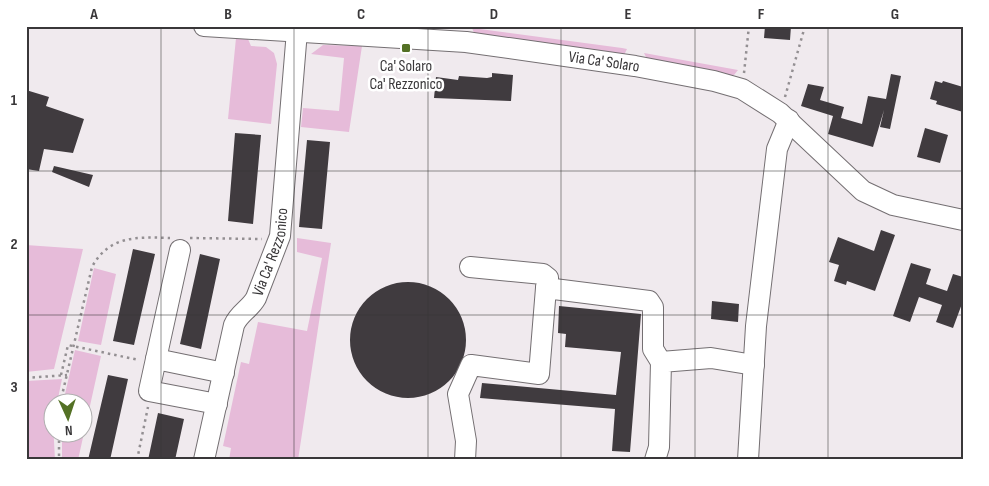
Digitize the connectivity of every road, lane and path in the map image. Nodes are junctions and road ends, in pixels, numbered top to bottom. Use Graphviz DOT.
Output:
graph roads {
  1 [pos="204,26"];
  2 [pos="749,26"];
  3 [pos="805,26"];
  4 [pos="297,31"];
  5 [pos="742,89"];
  6 [pos="784,116"];
  7 [pos="963,220"];
  8 [pos="269,235"];
  9 [pos="178,242"];
  10 [pos="470,266"];
  11 [pos="546,288"];
  12 [pos="74,346"];
  13 [pos="151,360"];
  14 [pos="661,362"];
  15 [pos="754,365"];
  16 [pos="224,373"];
  17 [pos="61,375"];
  18 [pos="67,375"];
  19 [pos="26,378"];
  20 [pos="152,392"];
  21 [pos="62,394"];
  22 [pos="216,404"];
  23 [pos="59,444"];
  24 [pos="59,460"];
  25 [pos="137,460"];
  26 [pos="204,460"];
  27 [pos="465,460"];
  28 [pos="655,460"];
  29 [pos="748,460"];
  1 -- 4 [label="street, Via Ca' Solaro"];
  2 -- 5 [label="path"];
  3 -- 6 [label="path"];
  4 -- 5 [label="street, Via Ca' Solaro"];
  4 -- 16 [label="street, Via Ca' Rezzonico"];
  5 -- 6 [label="street, Via Ca' Solaro"];
  6 -- 7 [label="street, Via Ca' Solaro"];
  6 -- 15 [label="street"];
  8 -- 9 [label="path"];
  9 -- 12 [label="path"];
  9 -- 13 [label="street"];
  10 -- 11 [label="street"];
  11 -- 14 [label="street"];
  11 -- 27 [label="street"];
  12 -- 13 [label="path"];
  12 -- 17 [label="path"];
  12 -- 18 [label="path"];
  13 -- 16 [label="street"];
  13 -- 20 [label="street"];
  14 -- 15 [label="street"];
  14 -- 28 [label="street"];
  15 -- 29 [label="street"];
  16 -- 22 [label="street, Via Ca' Rezzonico"];
  17 -- 18 [label="path"];
  17 -- 19 [label="path"];
  18 -- 21 [label="path"];
  20 -- 22 [label="street"];
  20 -- 25 [label="path"];
  22 -- 26 [label="street, Via Ca' Rezzonico"];
  23 -- 24 [label="path"];
}
